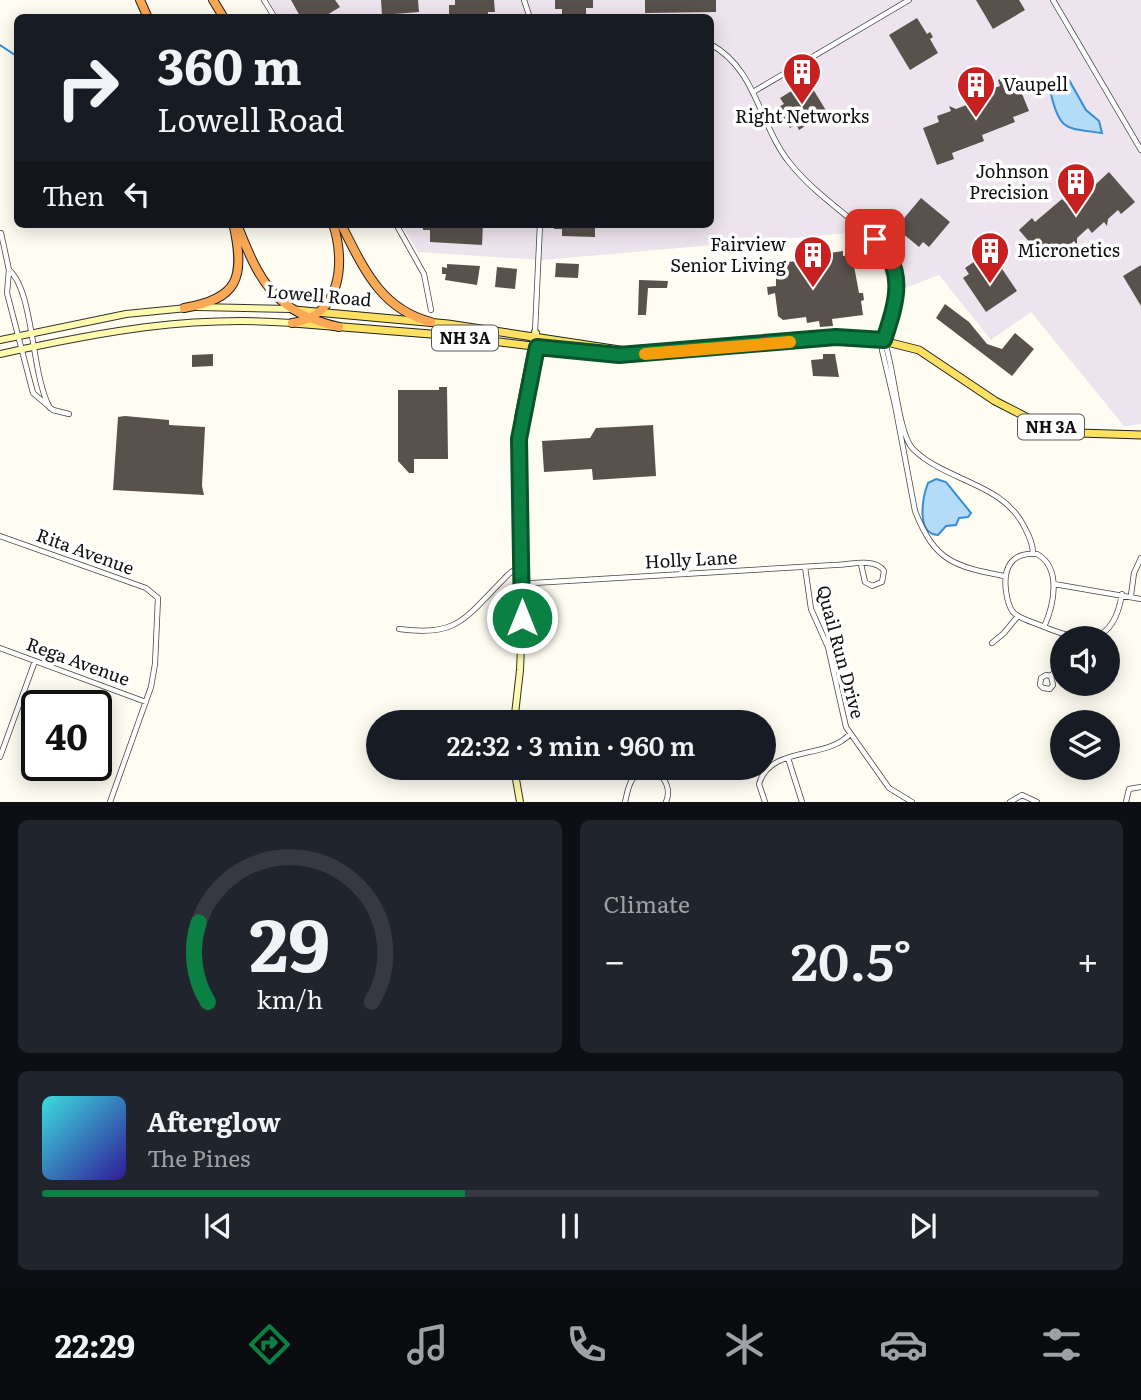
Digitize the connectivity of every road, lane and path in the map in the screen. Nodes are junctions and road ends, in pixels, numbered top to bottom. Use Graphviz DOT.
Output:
graph roads {
  1 [pos="909,0"];
  2 [pos="1053,0"];
  3 [pos="714,47"];
  4 [pos="753,92"];
  5 [pos="1141,150"];
  6 [pos="235,228"];
  7 [pos="237,228"];
  8 [pos="333,228"];
  9 [pos="343,228"];
  10 [pos="398,228"];
  11 [pos="540,228"];
  12 [pos="1,233"];
  13 [pos="9,270"];
  14 [pos="184,308"];
  15 [pos="290,309"];
  16 [pos="431,310"];
  17 [pos="319,312"];
  18 [pos="310,319"];
  19 [pos="431,322"];
  20 [pos="292,323"];
  21 [pos="339,327"];
  22 [pos="30,333"];
  23 [pos="535,335"];
  24 [pos="18,336"];
  25 [pos="0,340"];
  26 [pos="884,340"];
  27 [pos="33,347"];
  28 [pos="534,347"];
  29 [pos="21,350"];
  30 [pos="0,354"];
  31 [pos="637,354"];
  32 [pos="50,409"];
  33 [pos="69,414"];
  34 [pos="1141,435"];
  35 [pos="914,450"];
  36 [pos="903,452"];
  37 [pos="0,536"];
  38 [pos="1033,553"];
  39 [pos="1141,558"];
  40 [pos="861,564"];
  41 [pos="805,567"];
  42 [pos="522,568"];
  43 [pos="1004,576"];
  44 [pos="522,584"];
  45 [pos="1054,584"];
  46 [pos="1122,594"];
  47 [pos="1131,595"];
  48 [pos="1141,598"];
  49 [pos="1018,616"];
  50 [pos="1111,626"];
  51 [pos="1044,627"];
  52 [pos="399,629"];
  53 [pos="1050,629"];
  54 [pos="992,643"];
  55 [pos="0,648"];
  56 [pos="35,661"];
  57 [pos="146,702"];
  58 [pos="515,710"];
  59 [pos="850,734"];
  60 [pos="0,757"];
  61 [pos="788,758"];
  62 [pos="516,780"];
  63 [pos="1141,787"];
  64 [pos="110,802"];
  65 [pos="520,802"];
  66 [pos="625,802"];
  67 [pos="666,802"];
  68 [pos="765,802"];
  69 [pos="802,802"];
  70 [pos="912,802"];
  71 [pos="1010,802"];
  72 [pos="1037,802"];
  73 [pos="1126,802"];
  1 -- 4 [label="street"];
  2 -- 5 [label="street"];
  3 -- 4 [label="street"];
  4 -- 26 [label="street"];
  6 -- 14 [label="highway"];
  7 -- 15 [label="highway"];
  8 -- 17 [label="highway"];
  9 -- 19 [label="highway"];
  10 -- 16 [label="street"];
  11 -- 23 [label="street"];
  12 -- 13 [label="street"];
  13 -- 22 [label="street"];
  13 -- 24 [label="street"];
  14 -- 15 [label="main road, Lowell Road / NH 3A"];
  14 -- 22 [label="main road, Lowell Road / NH 3A"];
  15 -- 17 [label="main road, Lowell Road / NH 3A"];
  15 -- 18 [label="highway"];
  17 -- 18 [label="highway"];
  17 -- 19 [label="main road, Lowell Road / NH 3A"];
  18 -- 20 [label="highway"];
  18 -- 21 [label="highway"];
  19 -- 23 [label="main road, Lowell Road / NH 3A"];
  20 -- 21 [label="main road, Lowell Road / NH 3A"];
  20 -- 27 [label="main road, Lowell Road / NH 3A"];
  21 -- 28 [label="main road, Lowell Road / NH 3A"];
  22 -- 24 [label="main road, Lowell Road / NH 3A"];
  22 -- 27 [label="street"];
  23 -- 28 [label="main road"];
  23 -- 31 [label="main road, Lowell Road / NH 3A"];
  24 -- 25 [label="main road, Lowell Road / NH 3A"];
  24 -- 29 [label="street"];
  26 -- 31 [label="main road, Lowell Road / NH 3A"];
  26 -- 34 [label="main road, Lowell Road / NH 3A"];
  26 -- 35 [label="street"];
  26 -- 36 [label="street"];
  27 -- 29 [label="main road, Lowell Road / NH 3A"];
  27 -- 32 [label="street"];
  28 -- 31 [label="main road, Lowell Road / NH 3A"];
  28 -- 42 [label="main road"];
  29 -- 30 [label="main road, Lowell Road / NH 3A"];
  29 -- 32 [label="street"];
  32 -- 33 [label="street"];
  35 -- 36 [label="street"];
  35 -- 38 [label="street"];
  36 -- 43 [label="street"];
  37 -- 57 [label="street, Rita Avenue"];
  38 -- 43 [label="street"];
  38 -- 45 [label="street"];
  39 -- 47 [label="street"];
  40 -- 40 [label="street"];
  40 -- 41 [label="street, Holly Lane"];
  41 -- 44 [label="street, Holly Lane"];
  41 -- 59 [label="street, Quail Run Drive"];
  42 -- 44 [label="main road"];
  42 -- 52 [label="street"];
  43 -- 49 [label="street"];
  44 -- 58 [label="main road"];
  45 -- 46 [label="street"];
  45 -- 51 [label="street"];
  46 -- 47 [label="street"];
  46 -- 50 [label="street"];
  47 -- 48 [label="street"];
  49 -- 51 [label="street"];
  49 -- 54 [label="street"];
  51 -- 53 [label="street"];
  55 -- 56 [label="street, Rega Avenue"];
  56 -- 57 [label="street, Rega Avenue"];
  56 -- 60 [label="street"];
  57 -- 64 [label="street"];
  59 -- 61 [label="street"];
  59 -- 70 [label="street, Quail Run Drive"];
  61 -- 68 [label="street"];
  61 -- 69 [label="street"];
  62 -- 65 [label="main road"];
  63 -- 73 [label="street"];
  66 -- 67 [label="street"];
  71 -- 72 [label="street"];
}
